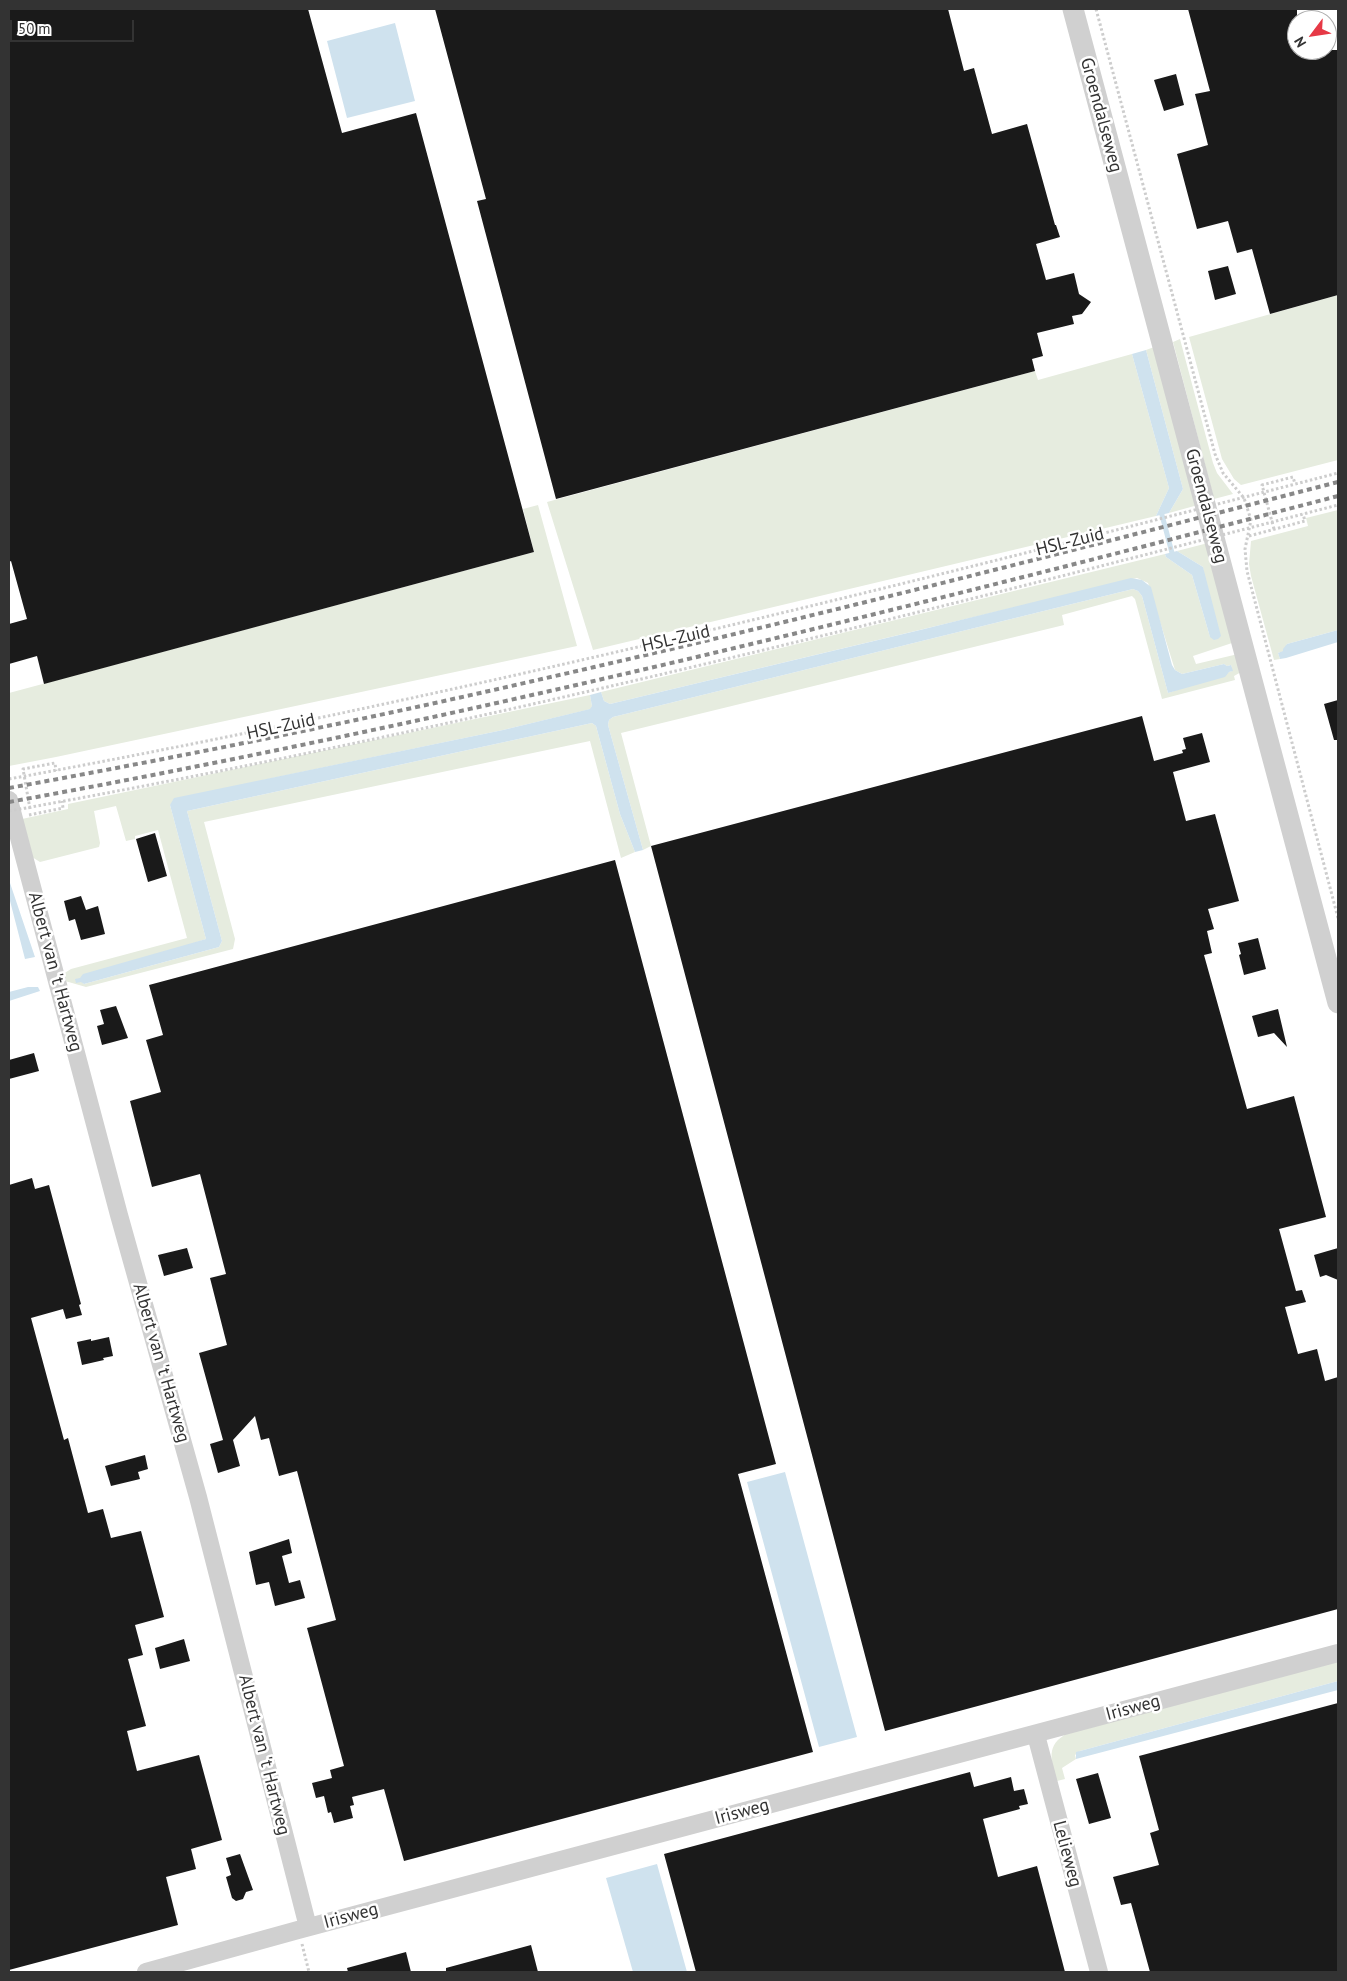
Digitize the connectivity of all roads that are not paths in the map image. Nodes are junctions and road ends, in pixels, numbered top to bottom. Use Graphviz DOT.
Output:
graph roads {
  1 [pos="1073,9"];
  2 [pos="9,800"];
  3 [pos="1338,1003"];
  4 [pos="1338,1653"];
  5 [pos="1036,1735"];
  6 [pos="303,1929"];
  7 [pos="146,1972"];
  8 [pos="1099,1972"];
  1 -- 3 [label="street, Groendalseweg"];
  2 -- 6 [label="street, Albert van 't Hartweg"];
  4 -- 5 [label="street, Irisweg"];
  5 -- 6 [label="street, Irisweg"];
  5 -- 8 [label="street, Lelieweg"];
  6 -- 7 [label="street, Irisweg"];
}
